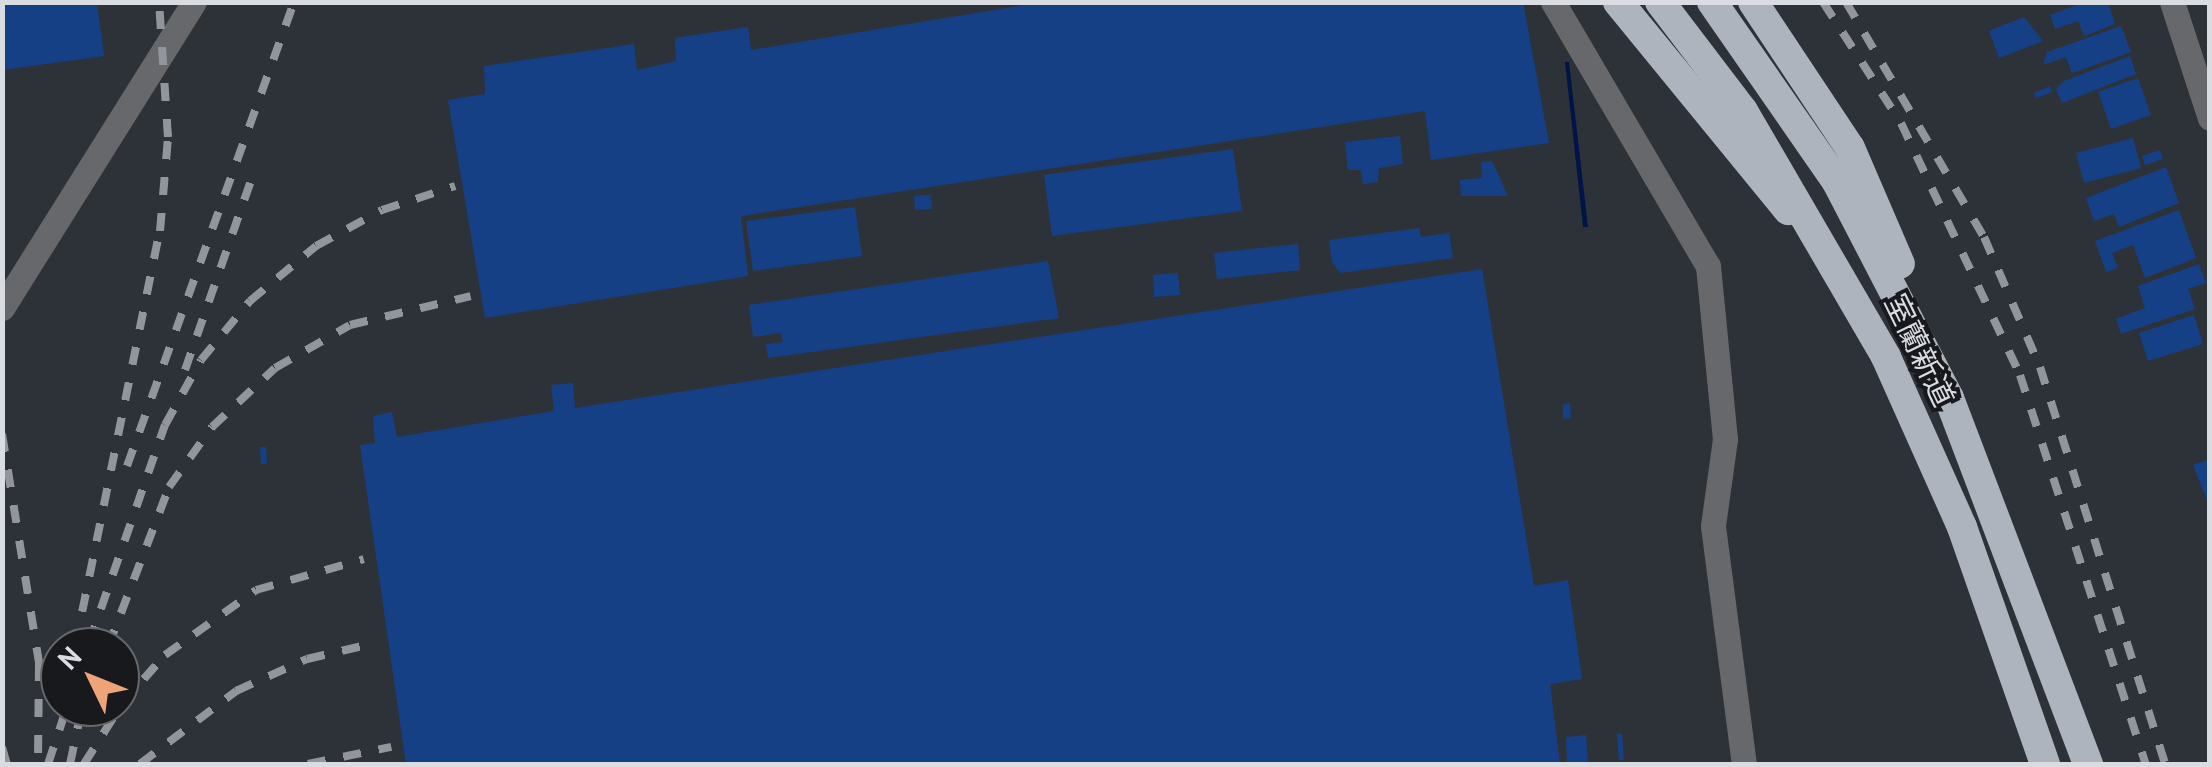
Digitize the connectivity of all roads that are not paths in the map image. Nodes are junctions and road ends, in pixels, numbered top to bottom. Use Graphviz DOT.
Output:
graph roads {
  1 [pos="194,2"];
  2 [pos="1553,2"];
  3 [pos="1618,2"];
  4 [pos="1660,2"];
  5 [pos="1712,2"];
  6 [pos="1753,2"];
  7 [pos="2172,2"];
  8 [pos="2210,118"];
  9 [pos="1840,269"];
  10 [pos="2,308"];
  11 [pos="1949,398"];
  12 [pos="1744,764"];
  13 [pos="2046,764"];
  14 [pos="2088,764"];
  1 -- 10 [label="street"];
  2 -- 12 [label="street"];
  3 -- 9 [label="highway"];
  4 -- 9 [label="highway, 室蘭新道"];
  5 -- 11 [label="highway, 室蘭新道"];
  6 -- 11 [label="highway"];
  7 -- 8 [label="street"];
  9 -- 13 [label="highway, 室蘭新道"];
  11 -- 14 [label="highway, 室蘭新道"];
}
